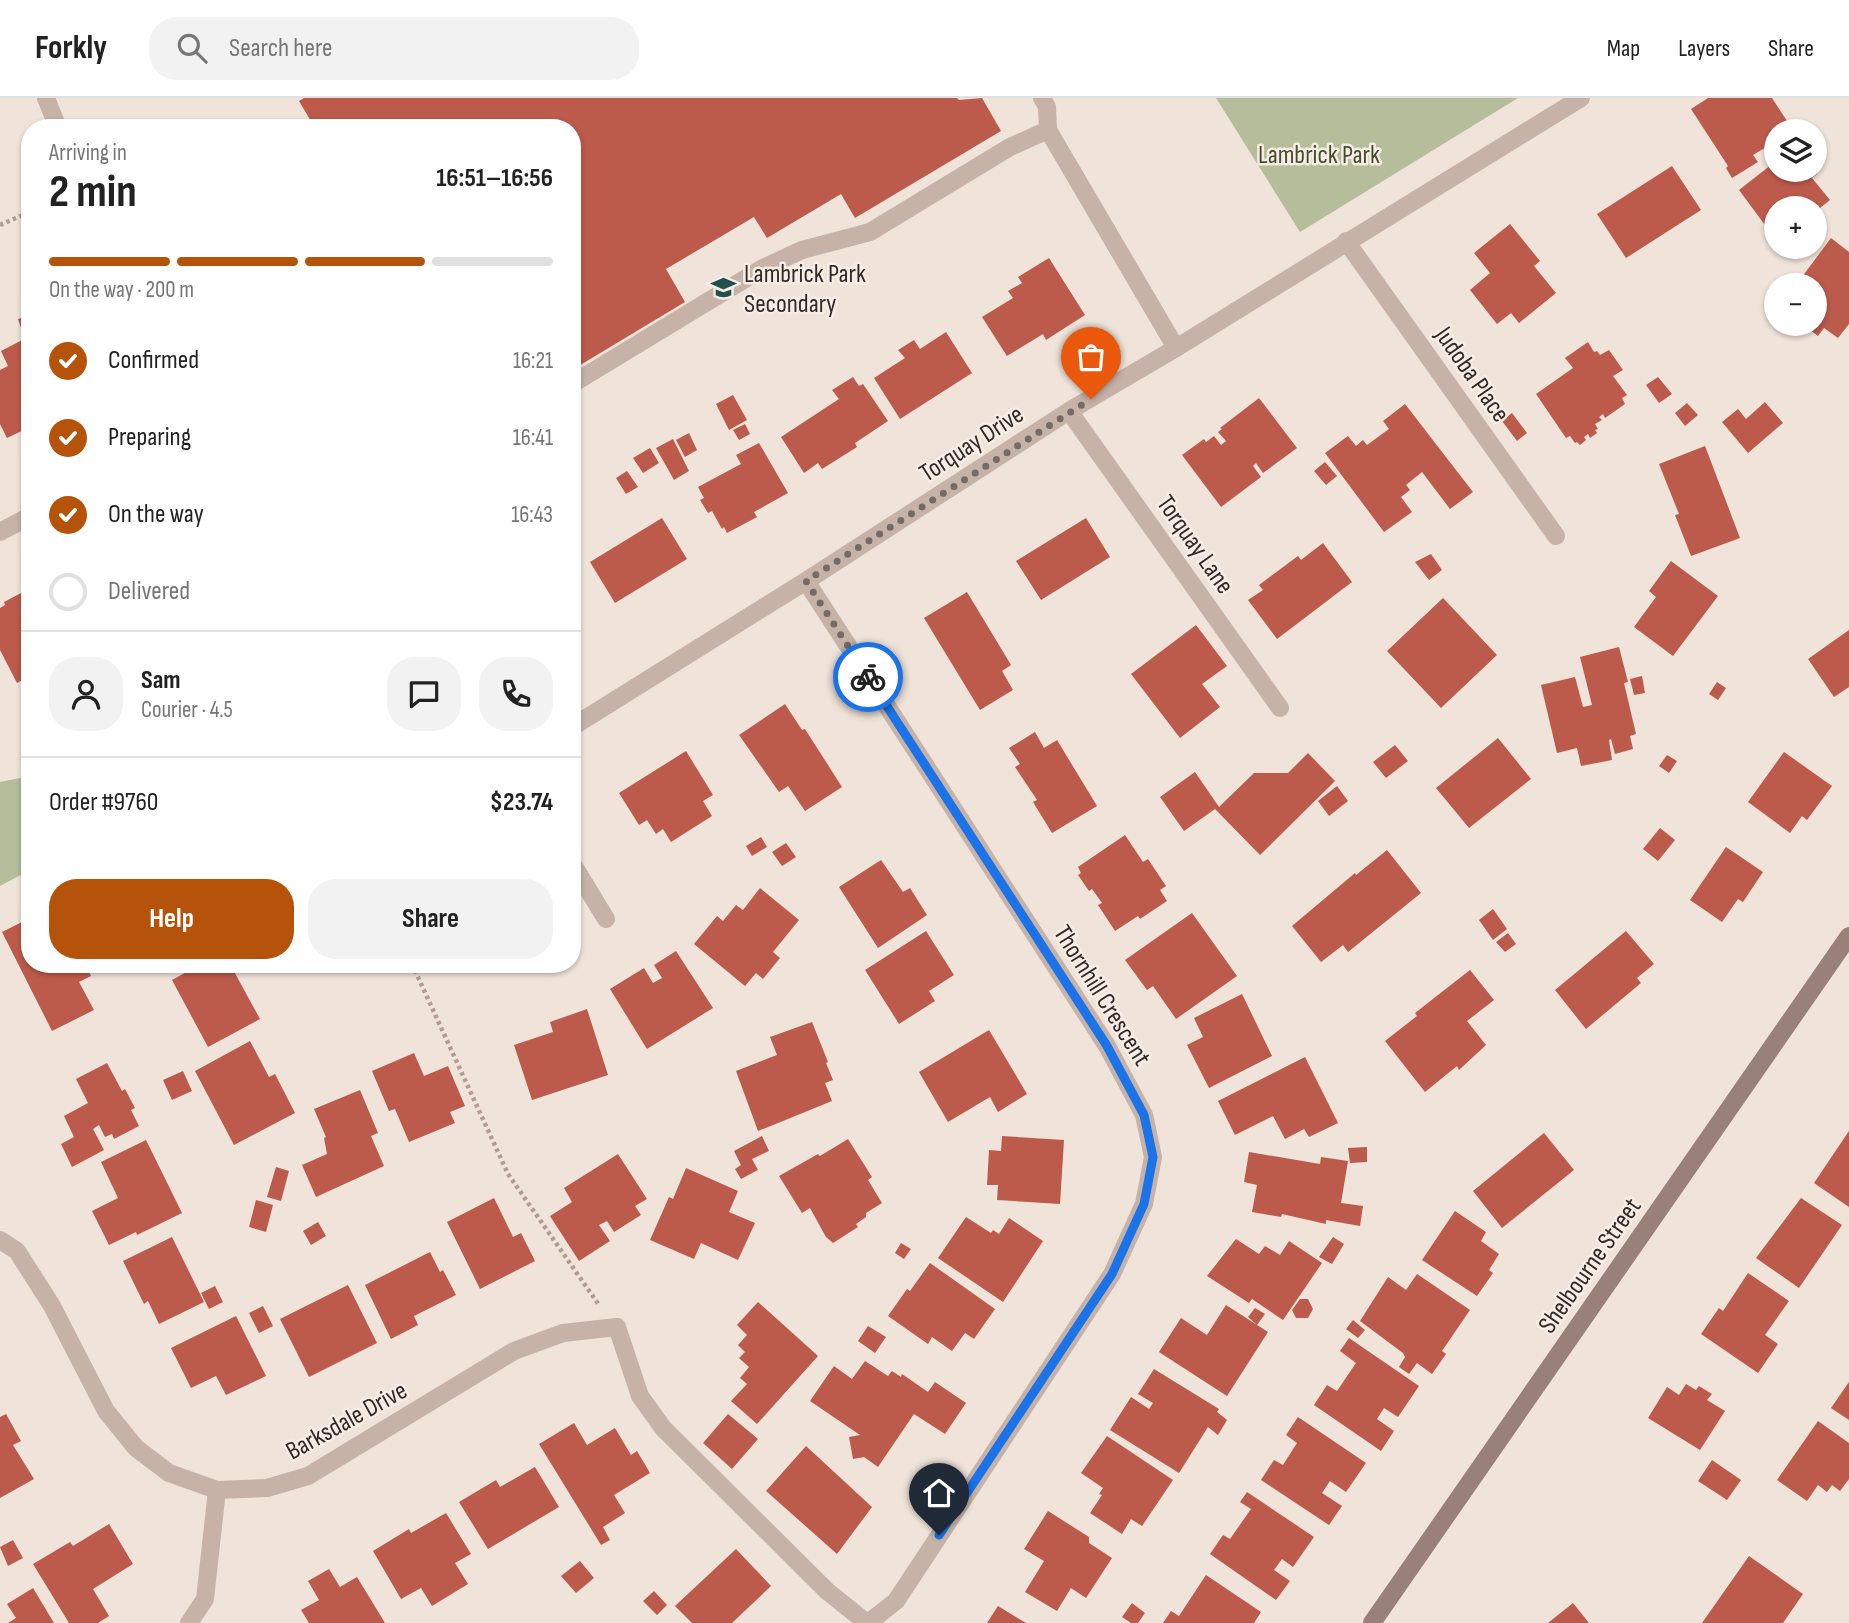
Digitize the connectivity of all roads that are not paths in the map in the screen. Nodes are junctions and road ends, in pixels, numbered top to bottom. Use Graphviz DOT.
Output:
graph roads {
  1 [pos="46,98"];
  2 [pos="1042,98"];
  3 [pos="1581,98"];
  4 [pos="54,119"];
  5 [pos="1048,130"];
  6 [pos="1346,241"];
  7 [pos="1176,348"];
  8 [pos="581,379"];
  9 [pos="1069,411"];
  10 [pos="21,521"];
  11 [pos="0,532"];
  12 [pos="1556,536"];
  13 [pos="806,581"];
  14 [pos="1280,708"];
  15 [pos="581,721"];
  16 [pos="581,878"];
  17 [pos="606,919"];
  18 [pos="1849,936"];
  19 [pos="0,1240"];
  20 [pos="217,1490"];
  21 [pos="189,1623"];
  22 [pos="868,1623"];
  23 [pos="1372,1623"];
  1 -- 4 [label="street"];
  2 -- 5 [label="street"];
  3 -- 6 [label="street, Torquay Drive"];
  5 -- 7 [label="street"];
  5 -- 8 [label="street"];
  6 -- 7 [label="street, Torquay Drive"];
  6 -- 12 [label="street, Judoba Place"];
  7 -- 9 [label="street, Torquay Drive"];
  9 -- 13 [label="street, Torquay Drive"];
  9 -- 14 [label="street, Torquay Lane"];
  10 -- 11 [label="street"];
  13 -- 15 [label="street, Torquay Drive"];
  13 -- 22 [label="street, Thornhill Crescent"];
  16 -- 17 [label="street"];
  18 -- 23 [label="main road, Shelbourne Street"];
  19 -- 20 [label="street, Barksdale Drive"];
  20 -- 21 [label="street"];
  20 -- 22 [label="street, Barksdale Drive"];
}
